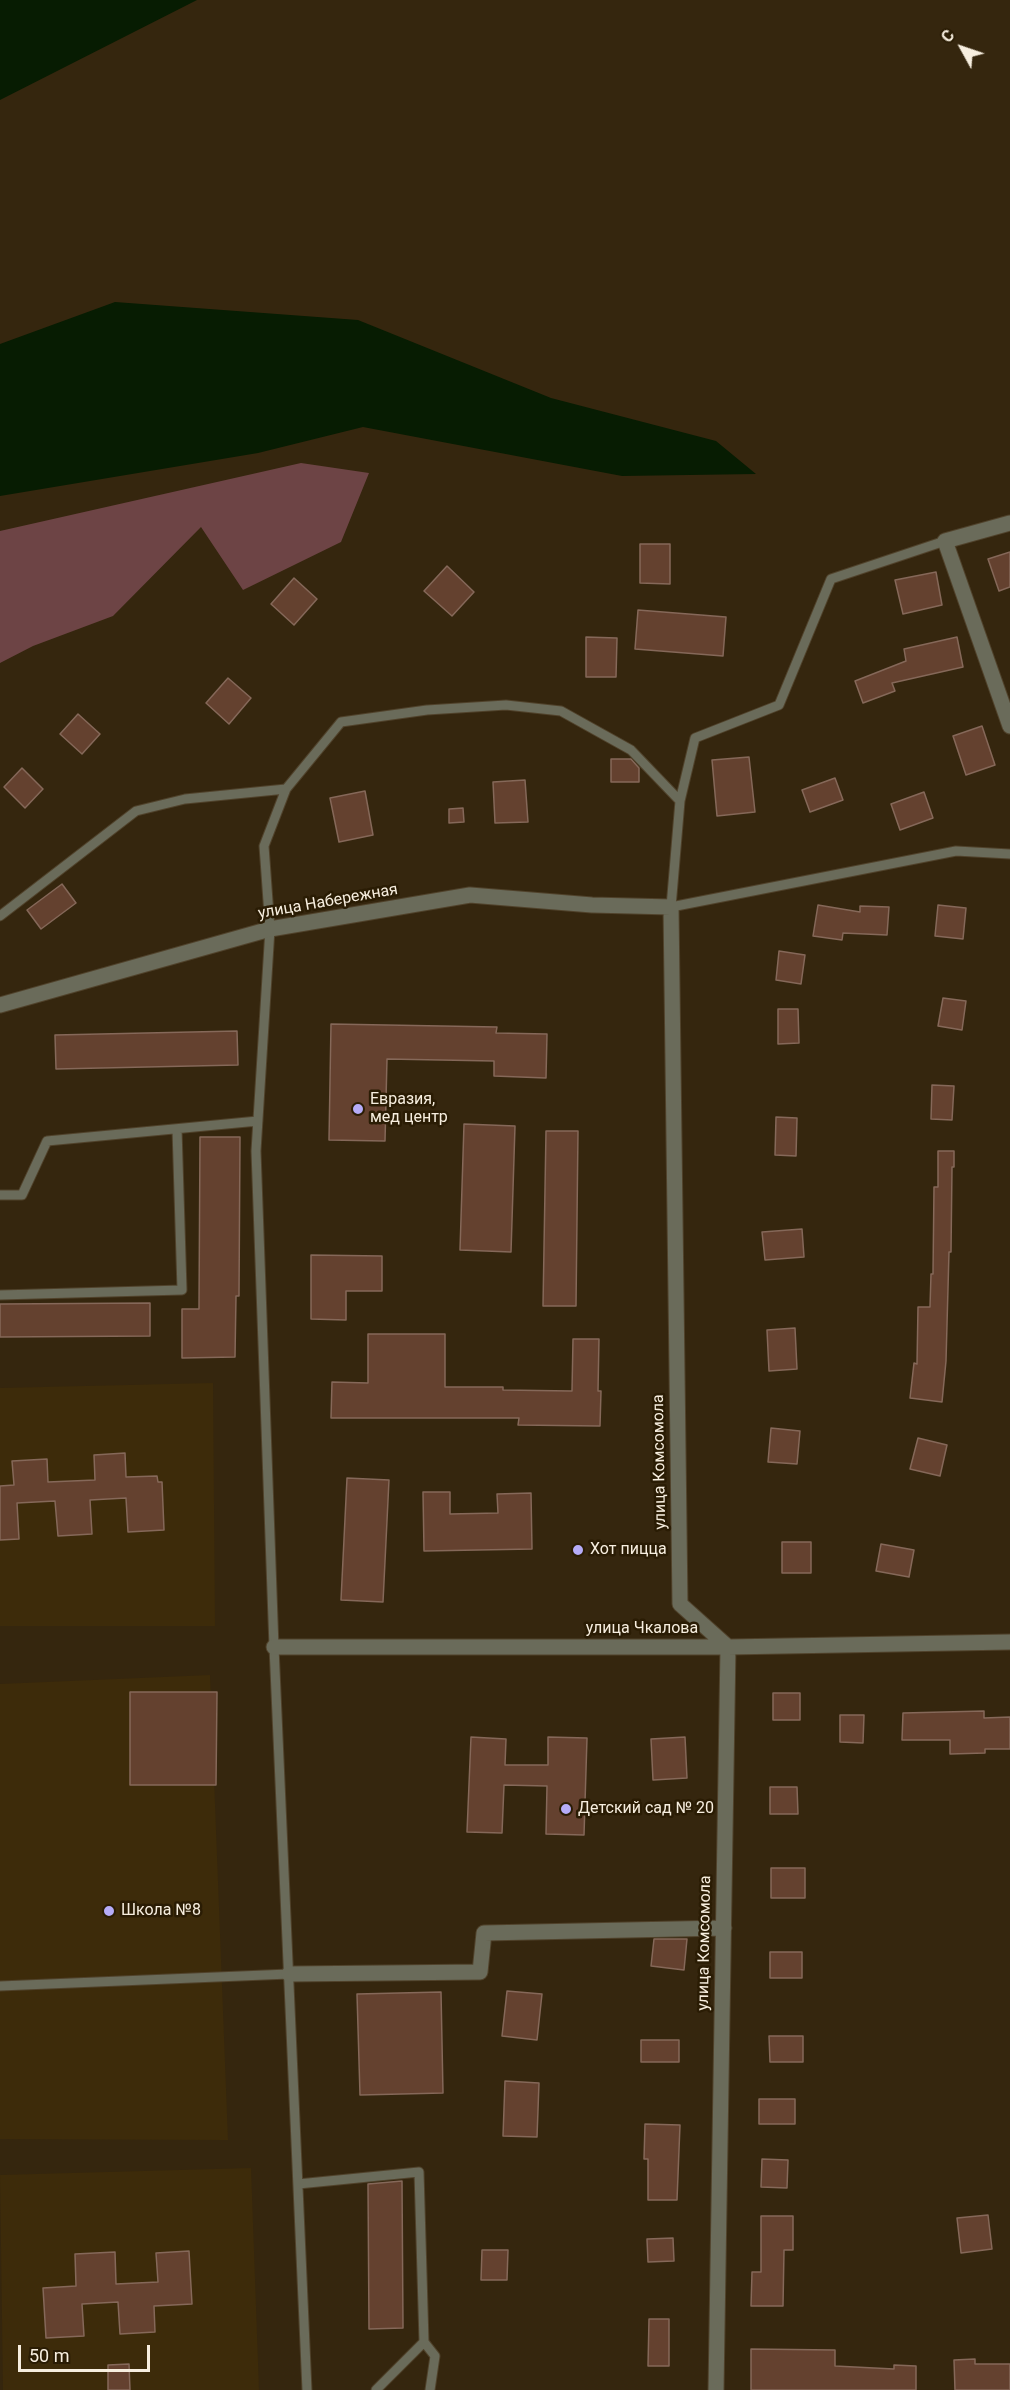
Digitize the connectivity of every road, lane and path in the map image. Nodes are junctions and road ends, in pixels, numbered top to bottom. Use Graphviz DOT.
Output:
graph roads {
  1 [pos="1010,523"];
  2 [pos="945,541"];
  3 [pos="1010,726"];
  4 [pos="286,789"];
  5 [pos="680,801"];
  6 [pos="1010,854"];
  7 [pos="670,907"];
  8 [pos="0,916"];
  9 [pos="270,929"];
  10 [pos="0,1005"];
  11 [pos="258,1121"];
  12 [pos="177,1129"];
  13 [pos="0,1195"];
  14 [pos="0,1295"];
  15 [pos="1010,1642"];
  16 [pos="274,1647"];
  17 [pos="728,1647"];
  18 [pos="724,1928"];
  19 [pos="289,1974"];
  20 [pos="0,1986"];
  21 [pos="298,2184"];
  22 [pos="424,2342"];
  23 [pos="307,2390"];
  24 [pos="376,2390"];
  25 [pos="430,2390"];
  26 [pos="716,2390"];
  1 -- 2 [label="street"];
  2 -- 3 [label="street"];
  2 -- 5 [label="lane"];
  4 -- 5 [label="lane"];
  4 -- 8 [label="lane"];
  4 -- 9 [label="lane"];
  5 -- 7 [label="lane"];
  6 -- 7 [label="lane"];
  7 -- 9 [label="street, улица Набережная"];
  7 -- 17 [label="street, улица Комсомола"];
  9 -- 10 [label="street, улица Набережная"];
  9 -- 11 [label="lane"];
  11 -- 12 [label="lane"];
  11 -- 16 [label="lane"];
  12 -- 13 [label="lane"];
  12 -- 14 [label="lane"];
  15 -- 17 [label="street, улица Чкалова"];
  16 -- 17 [label="street, улица Чкалова"];
  16 -- 19 [label="lane"];
  17 -- 18 [label="street, улица Комсомола"];
  18 -- 19 [label="street"];
  18 -- 26 [label="street, улица Комсомола"];
  19 -- 20 [label="lane"];
  19 -- 21 [label="lane"];
  21 -- 22 [label="lane"];
  21 -- 23 [label="lane"];
  22 -- 24 [label="lane"];
  22 -- 25 [label="lane"];
}
